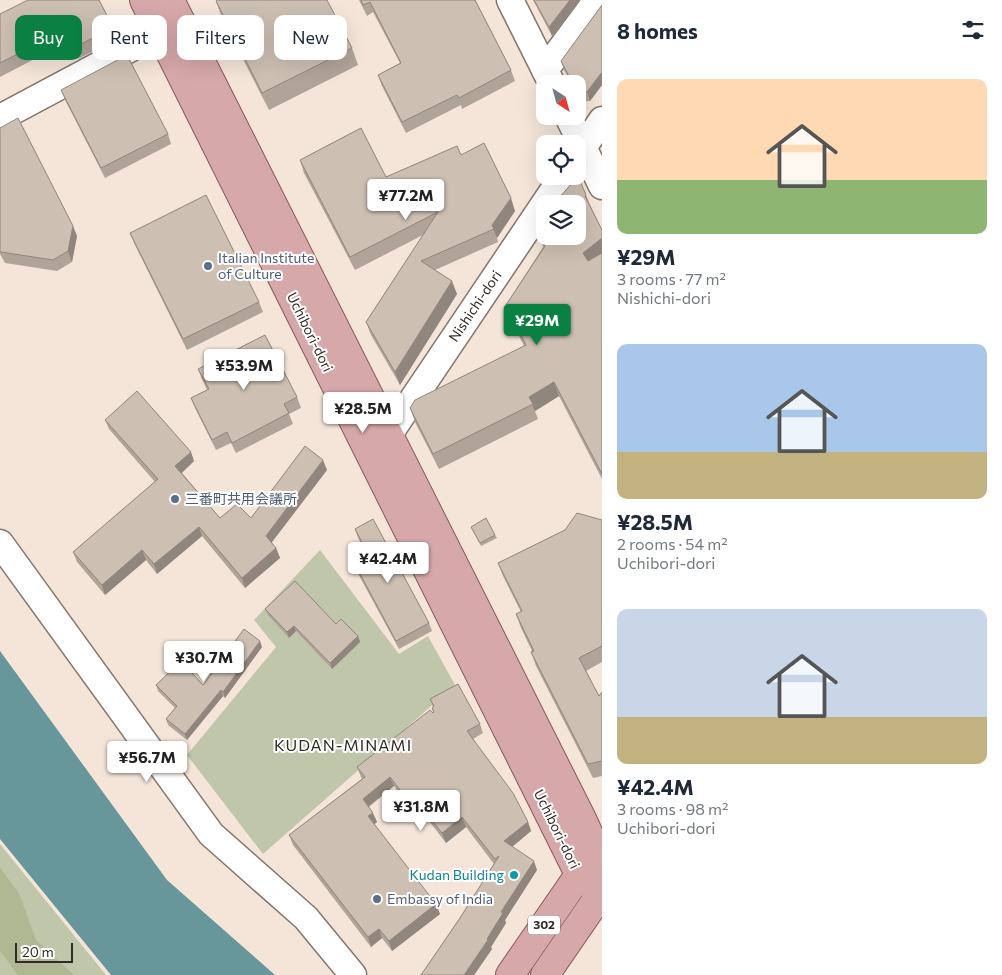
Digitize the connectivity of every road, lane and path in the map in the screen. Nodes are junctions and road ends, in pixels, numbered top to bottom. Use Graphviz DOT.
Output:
graph roads {
  1 [pos="144,0"];
  2 [pos="510,0"];
  3 [pos="597,0"];
  4 [pos="170,18"];
  5 [pos="547,75"];
  6 [pos="549,75"];
  7 [pos="0,118"];
  8 [pos="602,120"];
  9 [pos="586,143"];
  10 [pos="586,161"];
  11 [pos="557,185"];
  12 [pos="602,186"];
  13 [pos="388,436"];
  14 [pos="0,543"];
  15 [pos="568,791"];
  16 [pos="602,814"];
  17 [pos="599,846"];
  18 [pos="579,874"];
  19 [pos="601,893"];
  20 [pos="353,975"];
  21 [pos="510,975"];
  22 [pos="545,975"];
  1 -- 4 [label="main road, Uchibori-dori"];
  2 -- 5 [label="street"];
  3 -- 6 [label="street"];
  4 -- 7 [label="street"];
  4 -- 13 [label="main road, Uchibori-dori"];
  4 -- 18 [label="main road, Uchibori-dori"];
  8 -- 9 [label="street"];
  10 -- 12 [label="street"];
  11 -- 13 [label="street, Nishichi-dori"];
  13 -- 15 [label="main road, Uchibori-dori"];
  14 -- 20 [label="street"];
  15 -- 16 [label="main road"];
  15 -- 17 [label="main road, Uchibori-dori"];
  17 -- 18 [label="main road, 302"];
  17 -- 19 [label="main road, Uchibori-dori"];
  18 -- 19 [label="main road, Uchibori-dori"];
  18 -- 21 [label="main road, 302"];
  19 -- 22 [label="main road, 302"];
}
